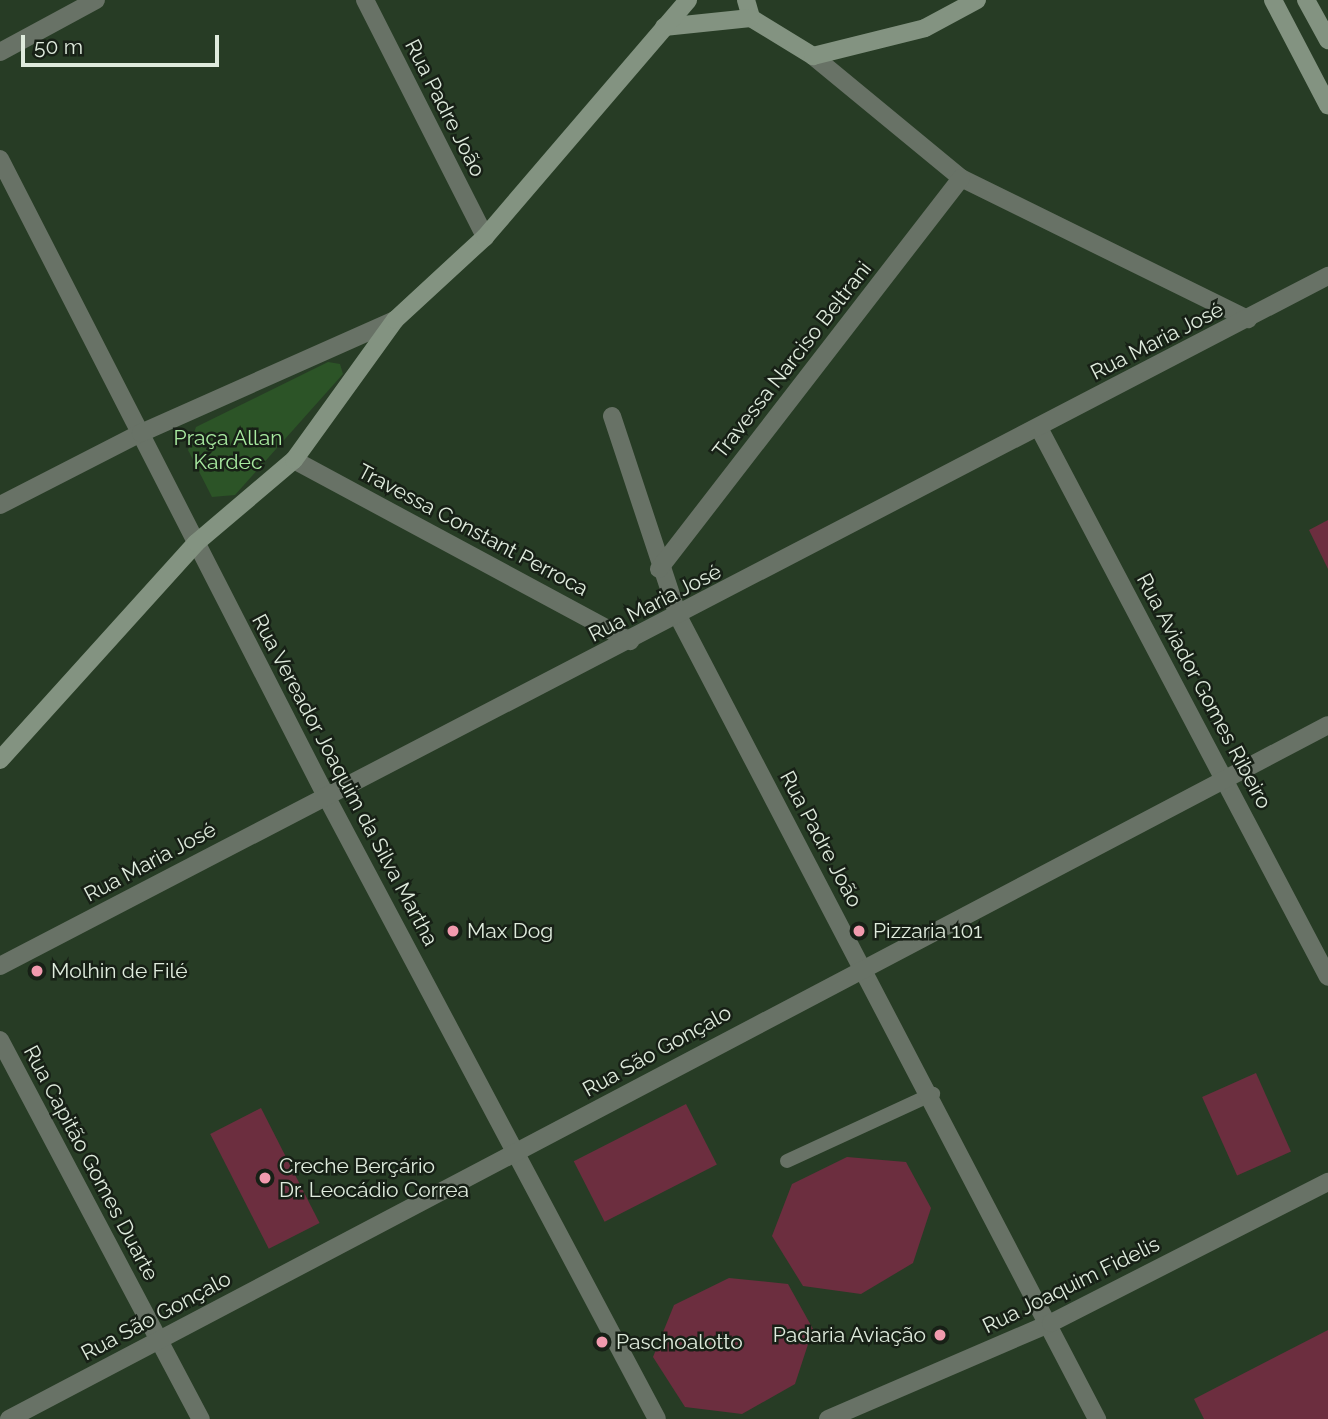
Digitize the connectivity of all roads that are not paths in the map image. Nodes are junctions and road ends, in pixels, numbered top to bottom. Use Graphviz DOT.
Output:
graph roads {
  1 [pos="96,0"];
  2 [pos="365,0"];
  3 [pos="688,0"];
  4 [pos="746,0"];
  5 [pos="977,0"];
  6 [pos="1273,0"];
  7 [pos="1307,0"];
  8 [pos="751,18"];
  9 [pos="664,27"];
  10 [pos="1328,40"];
  11 [pos="0,52"];
  12 [pos="813,56"];
  13 [pos="1328,105"];
  14 [pos="0,159"];
  15 [pos="961,178"];
  16 [pos="485,237"];
  17 [pos="1328,276"];
  18 [pos="1248,319"];
  19 [pos="395,320"];
  20 [pos="612,416"];
  21 [pos="1039,428"];
  22 [pos="141,433"];
  23 [pos="294,460"];
  24 [pos="0,505"];
  25 [pos="196,543"];
  26 [pos="659,569"];
  27 [pos="678,618"];
  28 [pos="630,641"];
  29 [pos="1328,724"];
  30 [pos="0,760"];
  31 [pos="1224,777"];
  32 [pos="326,796"];
  33 [pos="861,965"];
  34 [pos="0,966"];
  35 [pos="1328,977"];
  36 [pos="0,1040"];
  37 [pos="933,1094"];
  38 [pos="516,1154"];
  39 [pos="787,1161"];
  40 [pos="1328,1182"];
  41 [pos="1051,1324"];
  42 [pos="158,1340"];
  43 [pos="9,1419"];
  44 [pos="201,1419"];
  45 [pos="657,1419"];
  46 [pos="828,1419"];
  47 [pos="1097,1419"];
  1 -- 11 [label="street"];
  2 -- 16 [label="street, Rua Padre João"];
  3 -- 9 [label="street"];
  4 -- 8 [label="street"];
  5 -- 12 [label="street"];
  6 -- 13 [label="street"];
  7 -- 10 [label="street"];
  8 -- 9 [label="street"];
  8 -- 12 [label="street"];
  9 -- 16 [label="street"];
  12 -- 15 [label="street"];
  14 -- 22 [label="street, Rua Vereador Joaquim da Silva Martha"];
  15 -- 18 [label="street"];
  15 -- 26 [label="street, Travessa Narciso Beltrani"];
  16 -- 19 [label="street"];
  17 -- 18 [label="street, Rua Maria José"];
  18 -- 21 [label="street, Rua Maria José"];
  19 -- 22 [label="street"];
  19 -- 23 [label="street"];
  20 -- 26 [label="street, Rua Padre João"];
  21 -- 27 [label="street, Rua Maria José"];
  21 -- 31 [label="street, Rua Aviador Gomes Ribeiro"];
  22 -- 24 [label="street"];
  22 -- 25 [label="street, Rua Vereador Joaquim da Silva Martha"];
  23 -- 25 [label="street"];
  23 -- 28 [label="street, Travessa Constant Perroca"];
  25 -- 30 [label="street"];
  25 -- 32 [label="street, Rua Vereador Joaquim da Silva Martha"];
  26 -- 27 [label="street, Rua Padre João"];
  27 -- 28 [label="street, Rua Maria José"];
  27 -- 33 [label="street, Rua Padre João"];
  28 -- 32 [label="street, Rua Maria José"];
  29 -- 31 [label="street, Rua São Gonçalo"];
  31 -- 33 [label="street, Rua São Gonçalo"];
  31 -- 35 [label="street, Rua Aviador Gomes Ribeiro"];
  32 -- 34 [label="street, Rua Maria José"];
  32 -- 38 [label="street, Rua Vereador Joaquim da Silva Martha"];
  33 -- 37 [label="street, Rua Padre João"];
  33 -- 38 [label="street, Rua São Gonçalo"];
  36 -- 42 [label="street, Rua Capitão Gomes Duarte"];
  37 -- 39 [label="lane"];
  37 -- 41 [label="street, Rua Padre João"];
  38 -- 42 [label="street, Rua São Gonçalo"];
  38 -- 45 [label="street, Rua Vereador Joaquim da Silva Martha"];
  40 -- 41 [label="street, Rua Joaquim Fidelis"];
  41 -- 46 [label="street, Rua Joaquim Fidelis"];
  41 -- 47 [label="street, Rua Padre João"];
  42 -- 43 [label="street, Rua São Gonçalo"];
  42 -- 44 [label="street, Rua Capitão Gomes Duarte"];
}
